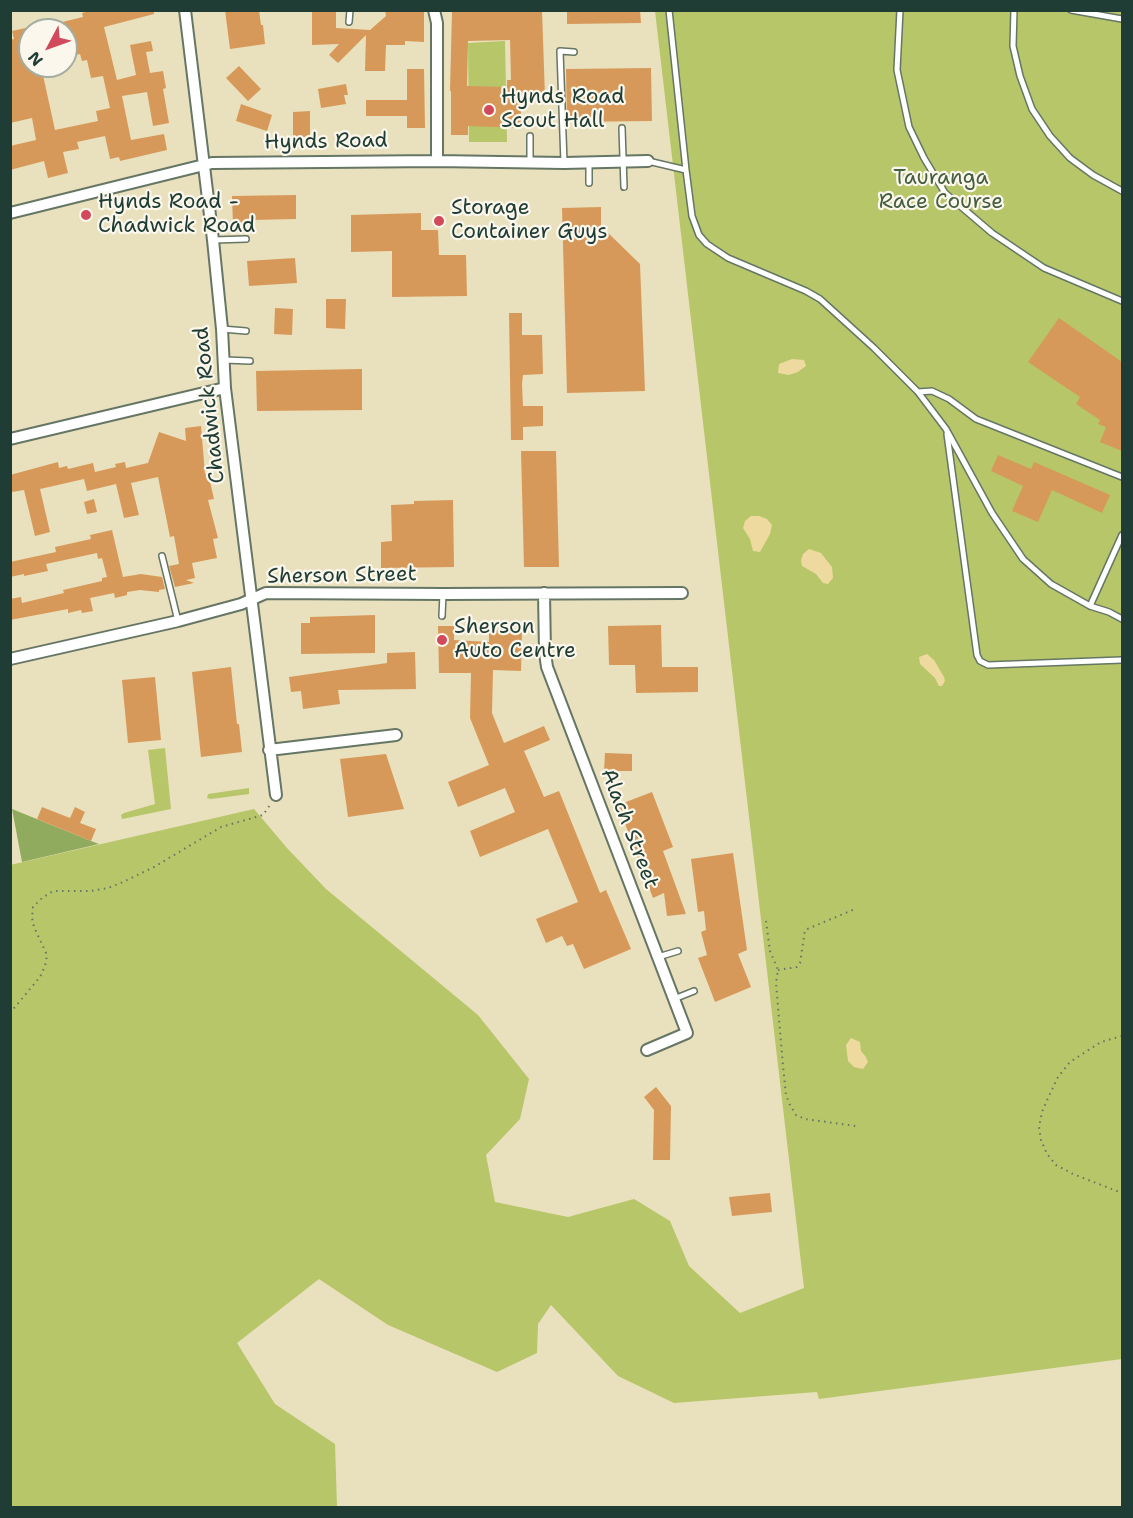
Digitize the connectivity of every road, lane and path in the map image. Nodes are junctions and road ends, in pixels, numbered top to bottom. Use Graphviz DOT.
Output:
graph roads {
  1 [pos="185,10"];
  2 [pos="350,10"];
  3 [pos="434,10"];
  4 [pos="669,10"];
  5 [pos="900,10"];
  6 [pos="1014,10"];
  7 [pos="1071,10"];
  8 [pos="1122,19"];
  9 [pos="349,22"];
  10 [pos="574,52"];
  11 [pos="622,128"];
  12 [pos="530,136"];
  13 [pos="437,160"];
  14 [pos="648,161"];
  15 [pos="622,162"];
  16 [pos="530,163"];
  17 [pos="564,163"];
  18 [pos="589,163"];
  19 [pos="204,164"];
  20 [pos="686,170"];
  21 [pos="589,183"];
  22 [pos="624,187"];
  23 [pos="1122,191"];
  24 [pos="10,213"];
  25 [pos="246,239"];
  26 [pos="213,240"];
  27 [pos="1122,301"];
  28 [pos="222,329"];
  29 [pos="246,331"];
  30 [pos="222,360"];
  31 [pos="250,361"];
  32 [pos="225,388"];
  33 [pos="918,392"];
  34 [pos="946,429"];
  35 [pos="10,439"];
  36 [pos="1122,477"];
  37 [pos="1122,535"];
  38 [pos="162,556"];
  39 [pos="544,593"];
  40 [pos="682,593"];
  41 [pos="443,594"];
  42 [pos="253,599"];
  43 [pos="1090,606"];
  44 [pos="442,616"];
  45 [pos="1122,619"];
  46 [pos="178,621"];
  47 [pos="10,659"];
  48 [pos="1122,660"];
  49 [pos="396,735"];
  50 [pos="269,750"];
  51 [pos="276,795"];
  52 [pos="855,909"];
  53 [pos="766,921"];
  54 [pos="678,951"];
  55 [pos="658,957"];
  56 [pos="778,970"];
  57 [pos="694,991"];
  58 [pos="674,999"];
  59 [pos="10,1013"];
  60 [pos="1122,1036"];
  61 [pos="646,1050"];
  62 [pos="856,1126"];
  63 [pos="1122,1193"];
  1 -- 19 [label="street, Chadwick Road"];
  2 -- 9 [label="lane"];
  3 -- 13 [label="street"];
  4 -- 20 [label="lane"];
  5 -- 27 [label="lane"];
  6 -- 23 [label="lane"];
  7 -- 8 [label="lane"];
  10 -- 17 [label="lane"];
  11 -- 15 [label="lane"];
  12 -- 16 [label="lane"];
  13 -- 16 [label="street, Hynds Road"];
  13 -- 19 [label="street, Hynds Road"];
  14 -- 15 [label="street, Hynds Road"];
  14 -- 20 [label="lane"];
  15 -- 18 [label="street, Hynds Road"];
  15 -- 22 [label="lane"];
  16 -- 17 [label="street, Hynds Road"];
  17 -- 18 [label="street, Hynds Road"];
  18 -- 21 [label="lane"];
  19 -- 24 [label="street, Hynds Road"];
  19 -- 26 [label="street, Chadwick Road"];
  20 -- 33 [label="lane"];
  25 -- 26 [label="lane"];
  26 -- 28 [label="street, Chadwick Road"];
  28 -- 29 [label="lane"];
  28 -- 30 [label="street, Chadwick Road"];
  30 -- 31 [label="lane"];
  30 -- 32 [label="street, Chadwick Road"];
  32 -- 35 [label="street"];
  32 -- 42 [label="street, Chadwick Road"];
  33 -- 34 [label="lane"];
  33 -- 36 [label="lane"];
  34 -- 43 [label="lane"];
  34 -- 48 [label="lane"];
  37 -- 43 [label="lane"];
  38 -- 46 [label="lane"];
  39 -- 40 [label="street, Sherson Street"];
  39 -- 41 [label="street, Sherson Street"];
  39 -- 55 [label="street, Alach Street"];
  41 -- 42 [label="street, Sherson Street"];
  41 -- 44 [label="lane"];
  42 -- 46 [label="street, Sherson Street"];
  42 -- 50 [label="street, Chadwick Road"];
  43 -- 45 [label="lane"];
  46 -- 47 [label="street, Sherson Street"];
  49 -- 50 [label="street"];
  50 -- 51 [label="street, Chadwick Road"];
  51 -- 59 [label="path"];
  52 -- 56 [label="path"];
  53 -- 56 [label="path"];
  54 -- 55 [label="lane"];
  55 -- 58 [label="street, Alach Street"];
  56 -- 62 [label="path"];
  57 -- 58 [label="lane"];
  58 -- 61 [label="street, Alach Street"];
  60 -- 63 [label="path"];
}
